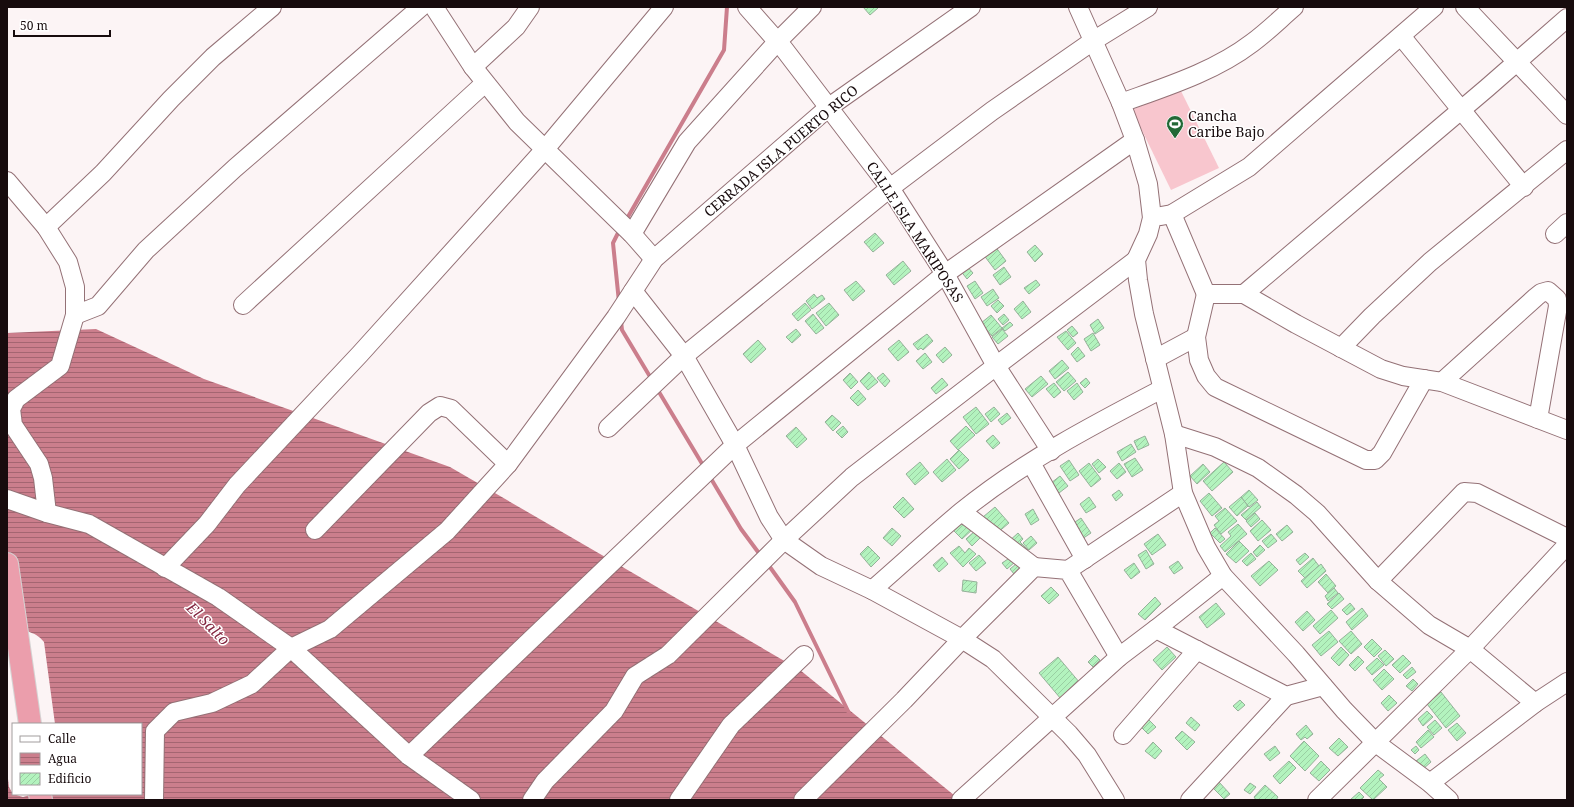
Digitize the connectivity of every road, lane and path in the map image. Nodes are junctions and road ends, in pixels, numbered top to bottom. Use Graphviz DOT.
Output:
graph roads {
  1 [pos="272,7"];
  2 [pos="421,7"];
  3 [pos="434,7"];
  4 [pos="530,7"];
  5 [pos="664,7"];
  6 [pos="747,7"];
  7 [pos="812,7"];
  8 [pos="971,7"];
  9 [pos="1078,7"];
  10 [pos="1148,7"];
  11 [pos="1294,7"];
  12 [pos="1434,7"];
  13 [pos="1465,7"];
  14 [pos="1567,18"];
  15 [pos="1401,36"];
  16 [pos="1093,41"];
  17 [pos="777,42"];
  18 [pos="1517,62"];
  19 [pos="473,67"];
  20 [pos="485,82"];
  21 [pos="1121,103"];
  22 [pos="829,107"];
  23 [pos="1461,110"];
  24 [pos="1567,115"];
  25 [pos="1135,140"];
  26 [pos="546,148"];
  27 [pos="1567,150"];
  28 [pos="7,181"];
  29 [pos="1524,187"];
  30 [pos="890,188"];
  31 [pos="1172,214"];
  32 [pos="1152,218"];
  33 [pos="46,226"];
  34 [pos="632,234"];
  35 [pos="654,259"];
  36 [pos="1136,260"];
  37 [pos="945,274"];
  38 [pos="633,291"];
  39 [pos="1206,294"];
  40 [pos="1244,294"];
  41 [pos="243,304"];
  42 [pos="76,316"];
  43 [pos="1196,337"];
  44 [pos="1341,348"];
  45 [pos="684,356"];
  46 [pos="1155,359"];
  47 [pos="996,366"];
  48 [pos="1433,380"];
  49 [pos="1162,389"];
  50 [pos="1538,419"];
  51 [pos="608,428"];
  52 [pos="1567,430"];
  53 [pos="1174,434"];
  54 [pos="735,445"];
  55 [pos="1051,451"];
  56 [pos="1031,462"];
  57 [pos="508,464"];
  58 [pos="1183,493"];
  59 [pos="7,499"];
  60 [pos="962,512"];
  61 [pos="47,513"];
  62 [pos="315,530"];
  63 [pos="1567,538"];
  64 [pos="784,540"];
  65 [pos="1567,545"];
  66 [pos="1085,559"];
  67 [pos="7,564"];
  68 [pos="1034,567"];
  69 [pos="165,568"];
  70 [pos="1068,570"];
  71 [pos="1223,576"];
  72 [pos="1378,581"];
  73 [pos="872,590"];
  74 [pos="1156,629"];
  75 [pos="962,639"];
  76 [pos="291,648"];
  77 [pos="1470,649"];
  78 [pos="1197,650"];
  79 [pos="804,654"];
  80 [pos="1119,657"];
  81 [pos="1567,682"];
  82 [pos="1323,686"];
  83 [pos="1286,696"];
  84 [pos="1535,703"];
  85 [pos="1052,718"];
  86 [pos="30,723"];
  87 [pos="1123,735"];
  88 [pos="1376,743"];
  89 [pos="408,756"];
  90 [pos="1430,784"];
  91 [pos="154,800"];
  92 [pos="471,800"];
  93 [pos="532,800"];
  94 [pos="679,800"];
  95 [pos="803,800"];
  96 [pos="961,800"];
  97 [pos="1115,800"];
  98 [pos="1190,800"];
  99 [pos="1317,800"];
  100 [pos="1449,800"];
  1 -- 33 [label="street"];
  2 -- 42 [label="street"];
  3 -- 19 [label="street"];
  4 -- 19 [label="street"];
  5 -- 26 [label="street"];
  6 -- 17 [label="street, CALLE ISLA MARIPOSAS"];
  7 -- 17 [label="street"];
  8 -- 22 [label="street, CERRADA ISLA PUERTO RICO"];
  9 -- 16 [label="street"];
  10 -- 16 [label="street"];
  11 -- 21 [label="street"];
  12 -- 15 [label="street"];
  13 -- 18 [label="street"];
  14 -- 18 [label="street"];
  15 -- 23 [label="street"];
  15 -- 31 [label="street"];
  16 -- 21 [label="street"];
  16 -- 30 [label="street"];
  17 -- 22 [label="street, CALLE ISLA MARIPOSAS"];
  17 -- 34 [label="street"];
  18 -- 23 [label="street"];
  18 -- 24 [label="street"];
  19 -- 20 [label="street"];
  20 -- 26 [label="street"];
  20 -- 41 [label="street"];
  21 -- 25 [label="street"];
  22 -- 30 [label="street, CALLE ISLA MARIPOSAS"];
  22 -- 35 [label="street, CERRADA ISLA PUERTO RICO"];
  23 -- 29 [label="street"];
  23 -- 40 [label="street"];
  25 -- 32 [label="street"];
  25 -- 37 [label="street"];
  26 -- 34 [label="street"];
  26 -- 69 [label="street"];
  27 -- 29 [label="street"];
  28 -- 33 [label="street"];
  29 -- 44 [label="street"];
  30 -- 37 [label="street, CALLE ISLA MARIPOSAS"];
  30 -- 45 [label="street"];
  31 -- 32 [label="street"];
  31 -- 39 [label="street"];
  32 -- 36 [label="street"];
  33 -- 42 [label="street"];
  34 -- 35 [label="street"];
  35 -- 38 [label="street, CERRADA ISLA PUERTO RICO"];
  36 -- 46 [label="street"];
  36 -- 47 [label="street"];
  37 -- 47 [label="street, CALLE ISLA MARIPOSAS"];
  37 -- 54 [label="street"];
  38 -- 45 [label="street"];
  38 -- 57 [label="street, CERRADA ISLA PUERTO RICO"];
  39 -- 40 [label="street"];
  39 -- 43 [label="street"];
  40 -- 44 [label="street"];
  42 -- 61 [label="street"];
  43 -- 46 [label="street"];
  43 -- 48 [label="street"];
  44 -- 48 [label="street"];
  45 -- 51 [label="street"];
  45 -- 54 [label="street"];
  46 -- 49 [label="street"];
  47 -- 55 [label="street, CALLE ISLA MARIPOSAS"];
  47 -- 64 [label="street"];
  48 -- 50 [label="street"];
  48 -- 50 [label="street"];
  49 -- 53 [label="street"];
  49 -- 55 [label="street"];
  50 -- 52 [label="street"];
  53 -- 58 [label="street"];
  53 -- 72 [label="street"];
  54 -- 64 [label="street"];
  54 -- 89 [label="street"];
  55 -- 56 [label="street"];
  56 -- 60 [label="street"];
  56 -- 66 [label="street"];
  57 -- 62 [label="street"];
  57 -- 76 [label="street, CERRADA ISLA PUERTO RICO"];
  58 -- 66 [label="street"];
  58 -- 71 [label="street"];
  59 -- 61 [label="street"];
  60 -- 68 [label="street"];
  60 -- 73 [label="street"];
  61 -- 69 [label="street"];
  63 -- 72 [label="street"];
  64 -- 73 [label="street"];
  64 -- 93 [label="street"];
  65 -- 77 [label="street"];
  66 -- 70 [label="street"];
  67 -- 86 [label="highway"];
  68 -- 70 [label="street"];
  68 -- 75 [label="street"];
  69 -- 76 [label="street"];
  70 -- 80 [label="street"];
  71 -- 74 [label="street"];
  71 -- 82 [label="street"];
  72 -- 77 [label="street"];
  73 -- 75 [label="street"];
  74 -- 78 [label="street"];
  74 -- 80 [label="street"];
  75 -- 85 [label="street"];
  75 -- 95 [label="street"];
  76 -- 89 [label="street"];
  76 -- 91 [label="street, CERRADA ISLA PUERTO RICO"];
  77 -- 84 [label="street"];
  77 -- 88 [label="street"];
  78 -- 83 [label="street"];
  78 -- 87 [label="street"];
  79 -- 94 [label="street"];
  80 -- 85 [label="street"];
  81 -- 84 [label="street"];
  82 -- 83 [label="street"];
  82 -- 88 [label="street"];
  83 -- 98 [label="street"];
  84 -- 90 [label="street"];
  85 -- 96 [label="street"];
  85 -- 97 [label="street"];
  88 -- 90 [label="street"];
  88 -- 99 [label="street"];
  89 -- 92 [label="street"];
  90 -- 100 [label="street"];
}
